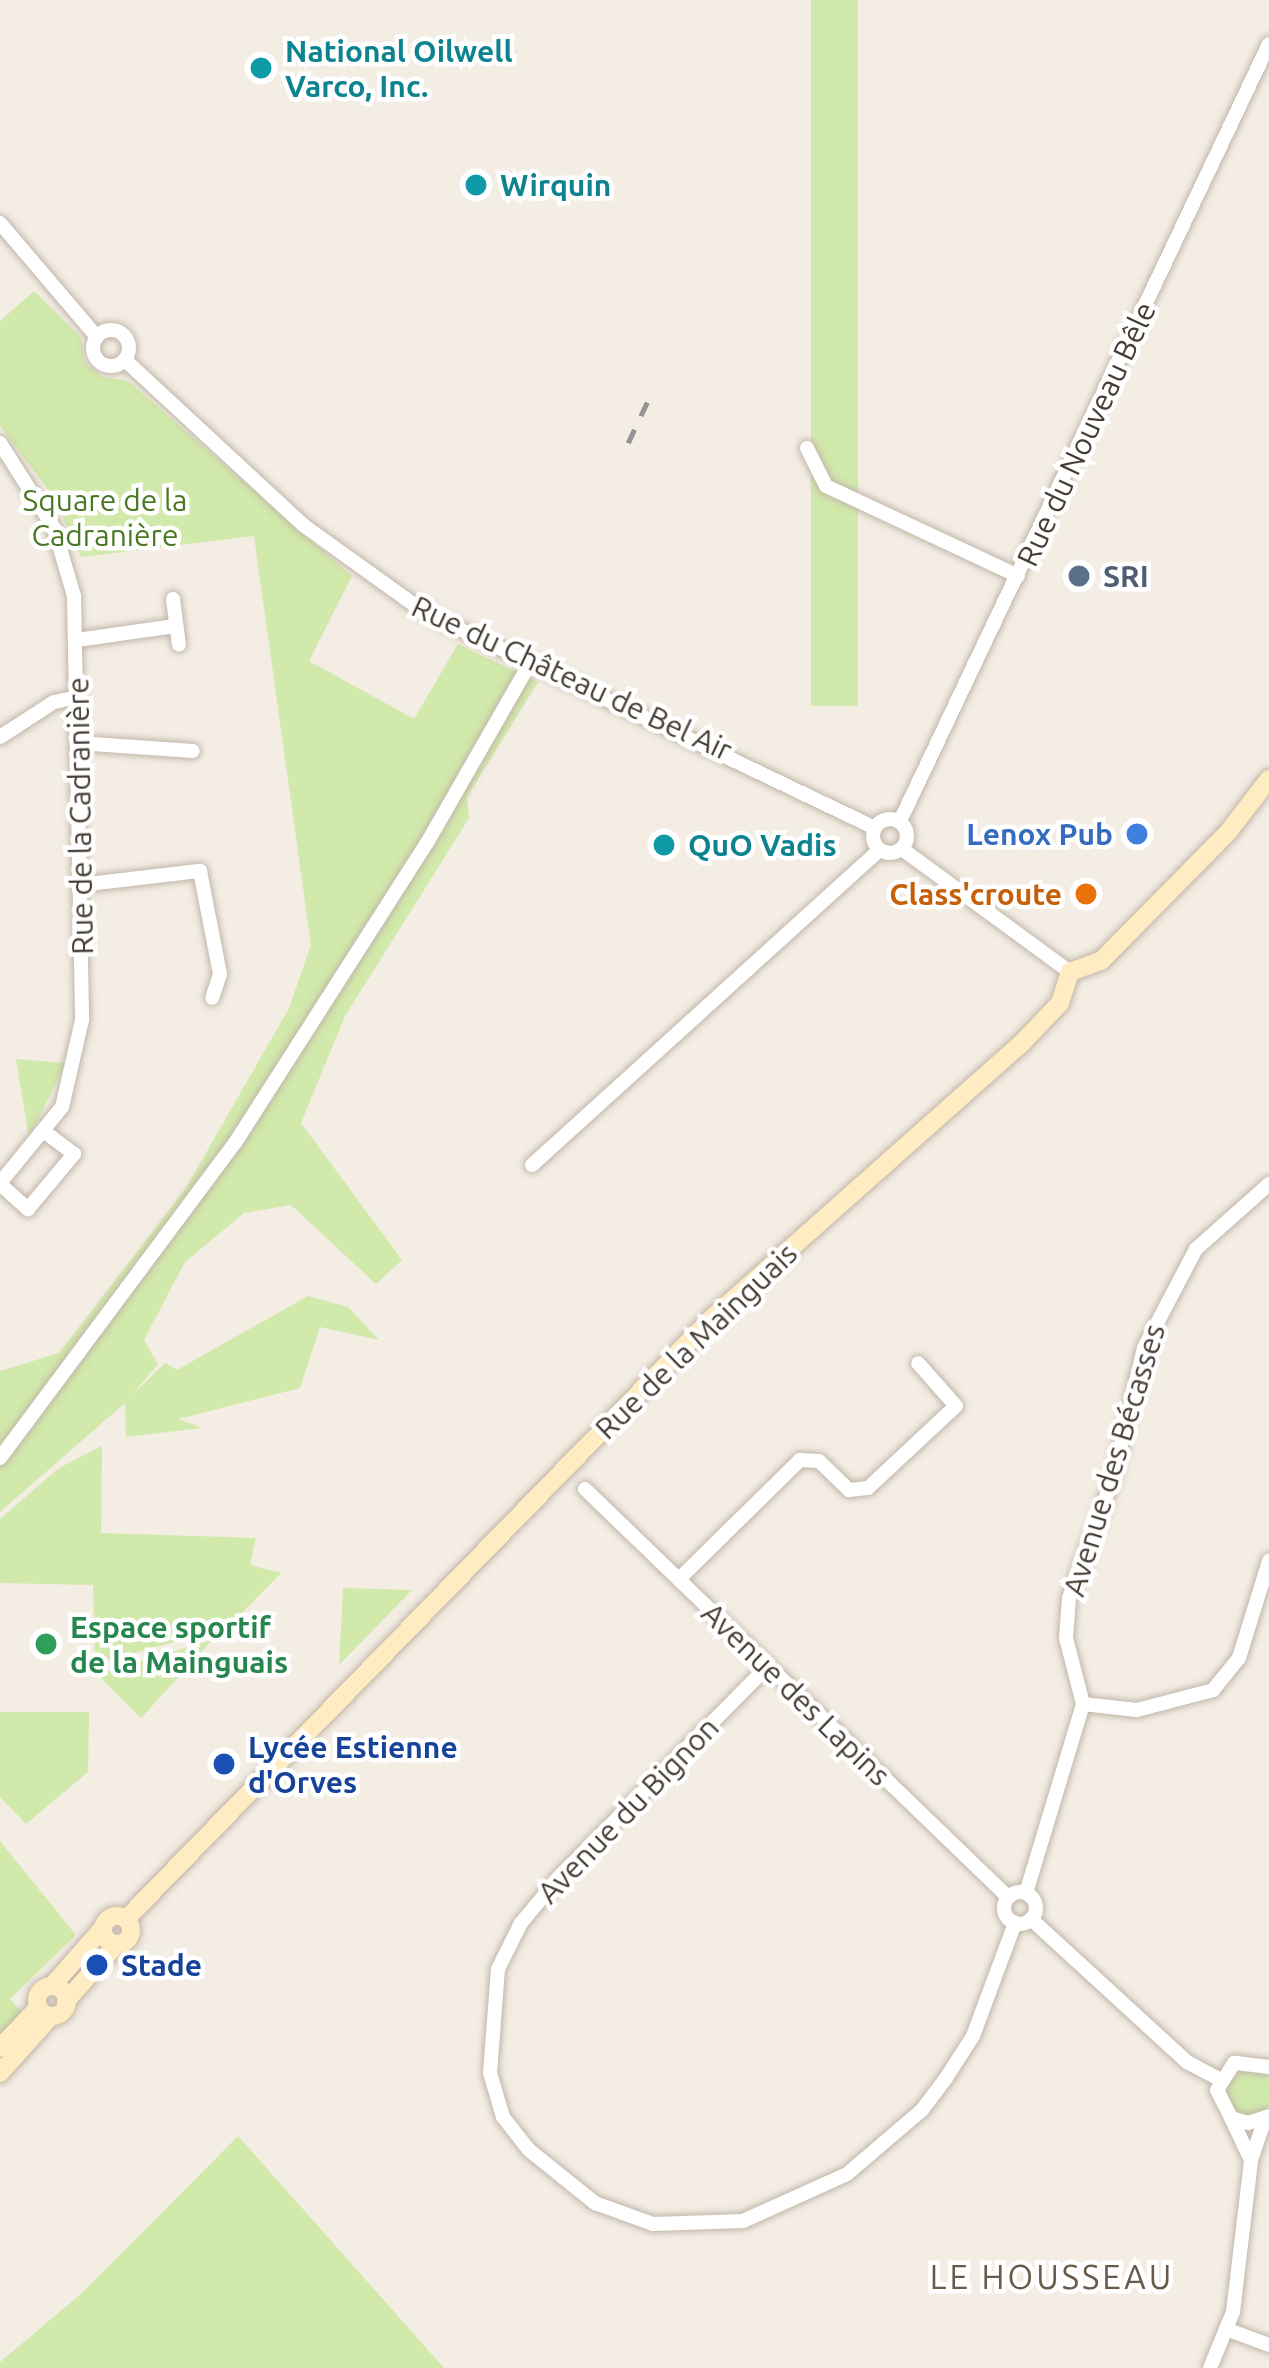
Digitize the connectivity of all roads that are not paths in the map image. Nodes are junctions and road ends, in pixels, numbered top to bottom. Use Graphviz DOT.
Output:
graph roads {
  1 [pos="1269,44"];
  2 [pos="0,223"];
  3 [pos="97,338"];
  4 [pos="125,360"];
  5 [pos="0,443"];
  6 [pos="807,448"];
  7 [pos="1018,576"];
  8 [pos="173,599"];
  9 [pos="176,626"];
  10 [pos="77,640"];
  11 [pos="179,644"];
  12 [pos="530,663"];
  13 [pos="78,697"];
  14 [pos="0,736"];
  15 [pos="78,743"];
  16 [pos="193,751"];
  17 [pos="1269,778"];
  18 [pos="900,821"];
  19 [pos="874,828"];
  20 [pos="902,849"];
  21 [pos="879,850"];
  22 [pos="80,885"];
  23 [pos="1070,972"];
  24 [pos="212,998"];
  25 [pos="46,1133"];
  26 [pos="532,1165"];
  27 [pos="0,1184"];
  28 [pos="1269,1184"];
  29 [pos="918,1363"];
  30 [pos="0,1458"];
  31 [pos="585,1489"];
  32 [pos="1269,1561"];
  33 [pos="679,1579"];
  34 [pos="766,1668"];
  35 [pos="1083,1704"];
  36 [pos="1026,1893"];
  37 [pos="1008,1897"];
  38 [pos="126,1919"];
  39 [pos="1023,1921"];
  40 [pos="103,1928"];
  41 [pos="117,1944"];
  42 [pos="59,1994"];
  43 [pos="44,2012"];
  44 [pos="0,2048"];
  45 [pos="1268,2064"];
  46 [pos="0,2073"];
  47 [pos="1219,2079"];
  48 [pos="1231,2118"];
  49 [pos="1267,2118"];
  50 [pos="1251,2159"];
  51 [pos="1226,2329"];
  52 [pos="1269,2345"];
  53 [pos="1210,2368"];
  1 -- 7 [label="street, Rue du Nouveau Bêle"];
  2 -- 3 [label="street"];
  3 -- 4 [label="street"];
  3 -- 4 [label="street"];
  4 -- 12 [label="street, Rue du Château de Bel Air"];
  5 -- 10 [label="street, Rue de la Cadranière"];
  6 -- 7 [label="street"];
  7 -- 18 [label="street, Rue du Nouveau Bêle"];
  8 -- 9 [label="street"];
  9 -- 10 [label="street"];
  9 -- 11 [label="street"];
  10 -- 13 [label="street, Rue de la Cadranière"];
  12 -- 19 [label="street, Rue du Château de Bel Air"];
  12 -- 30 [label="street"];
  13 -- 14 [label="street"];
  13 -- 15 [label="street, Rue de la Cadranière"];
  15 -- 16 [label="street"];
  15 -- 22 [label="street, Rue de la Cadranière"];
  17 -- 23 [label="street"];
  18 -- 19 [label="street"];
  18 -- 20 [label="street"];
  19 -- 21 [label="street"];
  20 -- 21 [label="street"];
  20 -- 23 [label="street"];
  21 -- 26 [label="street"];
  22 -- 24 [label="street"];
  22 -- 25 [label="street, Rue de la Cadranière"];
  23 -- 38 [label="street, Rue de la Mainguais"];
  25 -- 27 [label="street, Rue de la Cadranière"];
  25 -- 27 [label="street"];
  28 -- 35 [label="street, Avenue des Bécasses"];
  29 -- 33 [label="street"];
  31 -- 33 [label="street, Avenue des Lapins"];
  32 -- 35 [label="street"];
  33 -- 34 [label="street, Avenue des Lapins"];
  34 -- 37 [label="street, Avenue des Lapins"];
  34 -- 39 [label="street, Avenue du Bignon"];
  35 -- 36 [label="street"];
  36 -- 37 [label="street"];
  36 -- 39 [label="street"];
  37 -- 39 [label="street"];
  38 -- 40 [label="street"];
  38 -- 41 [label="street"];
  39 -- 47 [label="street"];
  40 -- 41 [label="street"];
  40 -- 42 [label="street"];
  41 -- 42 [label="street"];
  42 -- 43 [label="street"];
  43 -- 44 [label="street"];
  43 -- 46 [label="street"];
  45 -- 47 [label="street"];
  47 -- 48 [label="street"];
  48 -- 49 [label="street"];
  48 -- 50 [label="street"];
  49 -- 50 [label="street"];
  50 -- 51 [label="street"];
  51 -- 52 [label="street"];
  51 -- 53 [label="street"];
}
